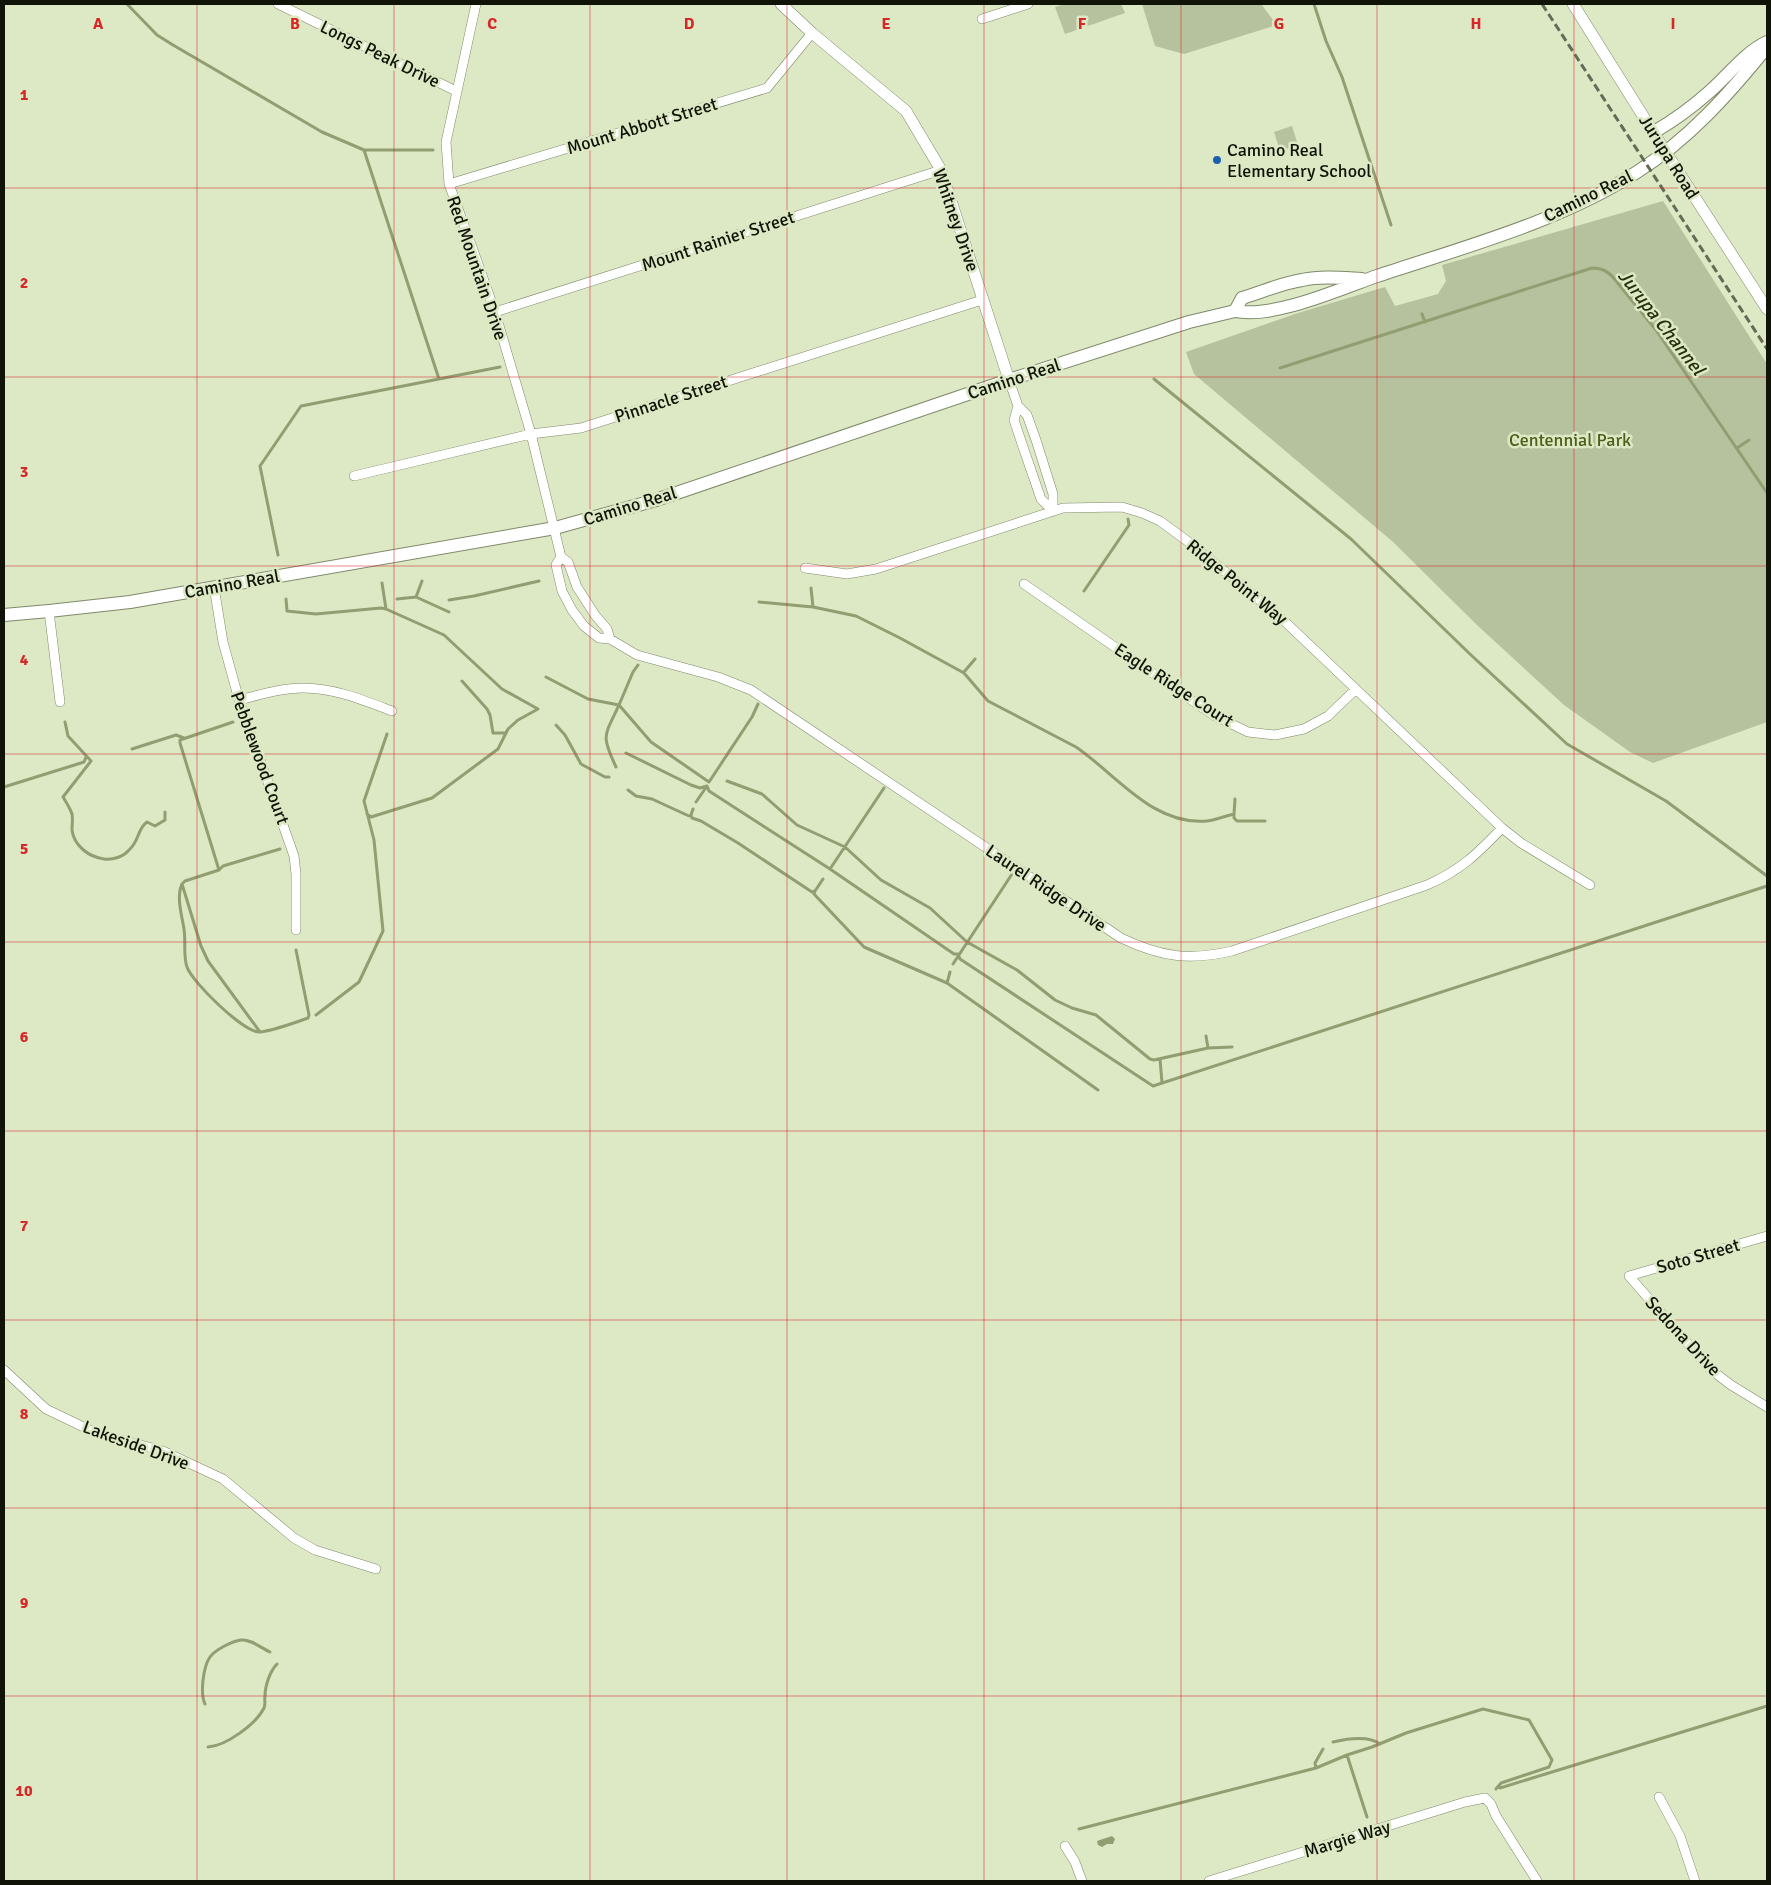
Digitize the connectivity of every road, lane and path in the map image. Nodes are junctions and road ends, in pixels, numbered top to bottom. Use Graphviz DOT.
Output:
graph roads {
  1 [pos="278,4"];
  2 [pos="476,4"];
  3 [pos="781,4"];
  4 [pos="1028,4"];
  5 [pos="1573,4"];
  6 [pos="982,18"];
  7 [pos="812,33"];
  8 [pos="1767,42"];
  9 [pos="1767,47"];
  10 [pos="456,91"];
  11 [pos="1654,132"];
  12 [pos="1665,151"];
  13 [pos="941,170"];
  14 [pos="449,184"];
  15 [pos="1367,280"];
  16 [pos="982,300"];
  17 [pos="1767,309"];
  18 [pos="1234,311"];
  19 [pos="494,312"];
  20 [pos="1008,380"];
  21 [pos="1018,406"];
  22 [pos="531,434"];
  23 [pos="1036,440"];
  24 [pos="1022,444"];
  25 [pos="354,476"];
  26 [pos="1053,511"];
  27 [pos="555,528"];
  28 [pos="561,557"];
  29 [pos="805,568"];
  30 [pos="1024,584"];
  31 [pos="214,587"];
  32 [pos="589,607"];
  33 [pos="49,611"];
  34 [pos="4,614"];
  35 [pos="578,619"];
  36 [pos="610,639"];
  37 [pos="1356,689"];
  38 [pos="239,700"];
  39 [pos="60,702"];
  40 [pos="392,711"];
  41 [pos="1502,828"];
  42 [pos="1590,885"];
  43 [pos="296,930"];
  44 [pos="1767,1236"];
  45 [pos="1629,1276"];
  46 [pos="4,1370"];
  47 [pos="1767,1407"];
  48 [pos="376,1569"];
  49 [pos="1659,1797"];
  50 [pos="1065,1846"];
  51 [pos="1082,1881"];
  52 [pos="1209,1881"];
  53 [pos="1537,1881"];
  54 [pos="1695,1881"];
  1 -- 10 [label="street, Longs Peak Drive"];
  2 -- 10 [label="street, Red Mountain Drive"];
  3 -- 7 [label="street, Whitney Drive"];
  4 -- 6 [label="street"];
  5 -- 11 [label="street, Jurupa Road"];
  7 -- 13 [label="street, Whitney Drive"];
  7 -- 14 [label="street, Mount Abbott Street"];
  8 -- 11 [label="main road"];
  9 -- 12 [label="main road, Camino Real"];
  10 -- 14 [label="street, Red Mountain Drive"];
  11 -- 12 [label="street, Jurupa Road"];
  12 -- 15 [label="main road, Camino Real"];
  12 -- 17 [label="street, Jurupa Road"];
  13 -- 16 [label="street, Whitney Drive"];
  13 -- 19 [label="street, Mount Rainier Street"];
  14 -- 19 [label="street, Red Mountain Drive"];
  15 -- 18 [label="main road, Camino Real"];
  15 -- 18 [label="main road, Camino Real"];
  16 -- 20 [label="street, Whitney Drive"];
  16 -- 22 [label="street, Pinnacle Street"];
  18 -- 20 [label="main road, Camino Real"];
  19 -- 22 [label="street, Red Mountain Drive"];
  20 -- 21 [label="street, Whitney Drive"];
  20 -- 27 [label="main road, Camino Real"];
  21 -- 23 [label="street, Whitney Drive"];
  21 -- 24 [label="street, Whitney Drive"];
  22 -- 25 [label="street, Pinnacle Street"];
  22 -- 27 [label="street, Red Mountain Drive"];
  23 -- 24 [label="street"];
  23 -- 26 [label="street, Whitney Drive"];
  24 -- 26 [label="street, Whitney Drive"];
  26 -- 29 [label="street, Ridge Point Way"];
  26 -- 37 [label="street, Ridge Point Way"];
  27 -- 28 [label="street, Laurel Ridge Drive"];
  27 -- 31 [label="main road, Camino Real"];
  28 -- 32 [label="street, Laurel Ridge Drive"];
  28 -- 35 [label="street, Laurel Ridge Drive"];
  30 -- 37 [label="street, Eagle Ridge Court"];
  31 -- 33 [label="main road, Camino Real"];
  31 -- 38 [label="street, Pebblewood Court"];
  32 -- 35 [label="street"];
  32 -- 36 [label="street, Laurel Ridge Drive"];
  33 -- 34 [label="main road, Camino Real"];
  33 -- 39 [label="street"];
  35 -- 36 [label="street, Laurel Ridge Drive"];
  36 -- 41 [label="street, Laurel Ridge Drive"];
  37 -- 41 [label="street, Ridge Point Way"];
  38 -- 40 [label="street"];
  38 -- 43 [label="street, Pebblewood Court"];
  41 -- 42 [label="street, Ridge Point Way"];
  44 -- 45 [label="street, Soto Street"];
  45 -- 47 [label="street, Sedona Drive"];
  46 -- 48 [label="street, Lakeside Drive"];
  49 -- 54 [label="street"];
  50 -- 51 [label="street"];
  52 -- 53 [label="street, Margie Way"];
}
